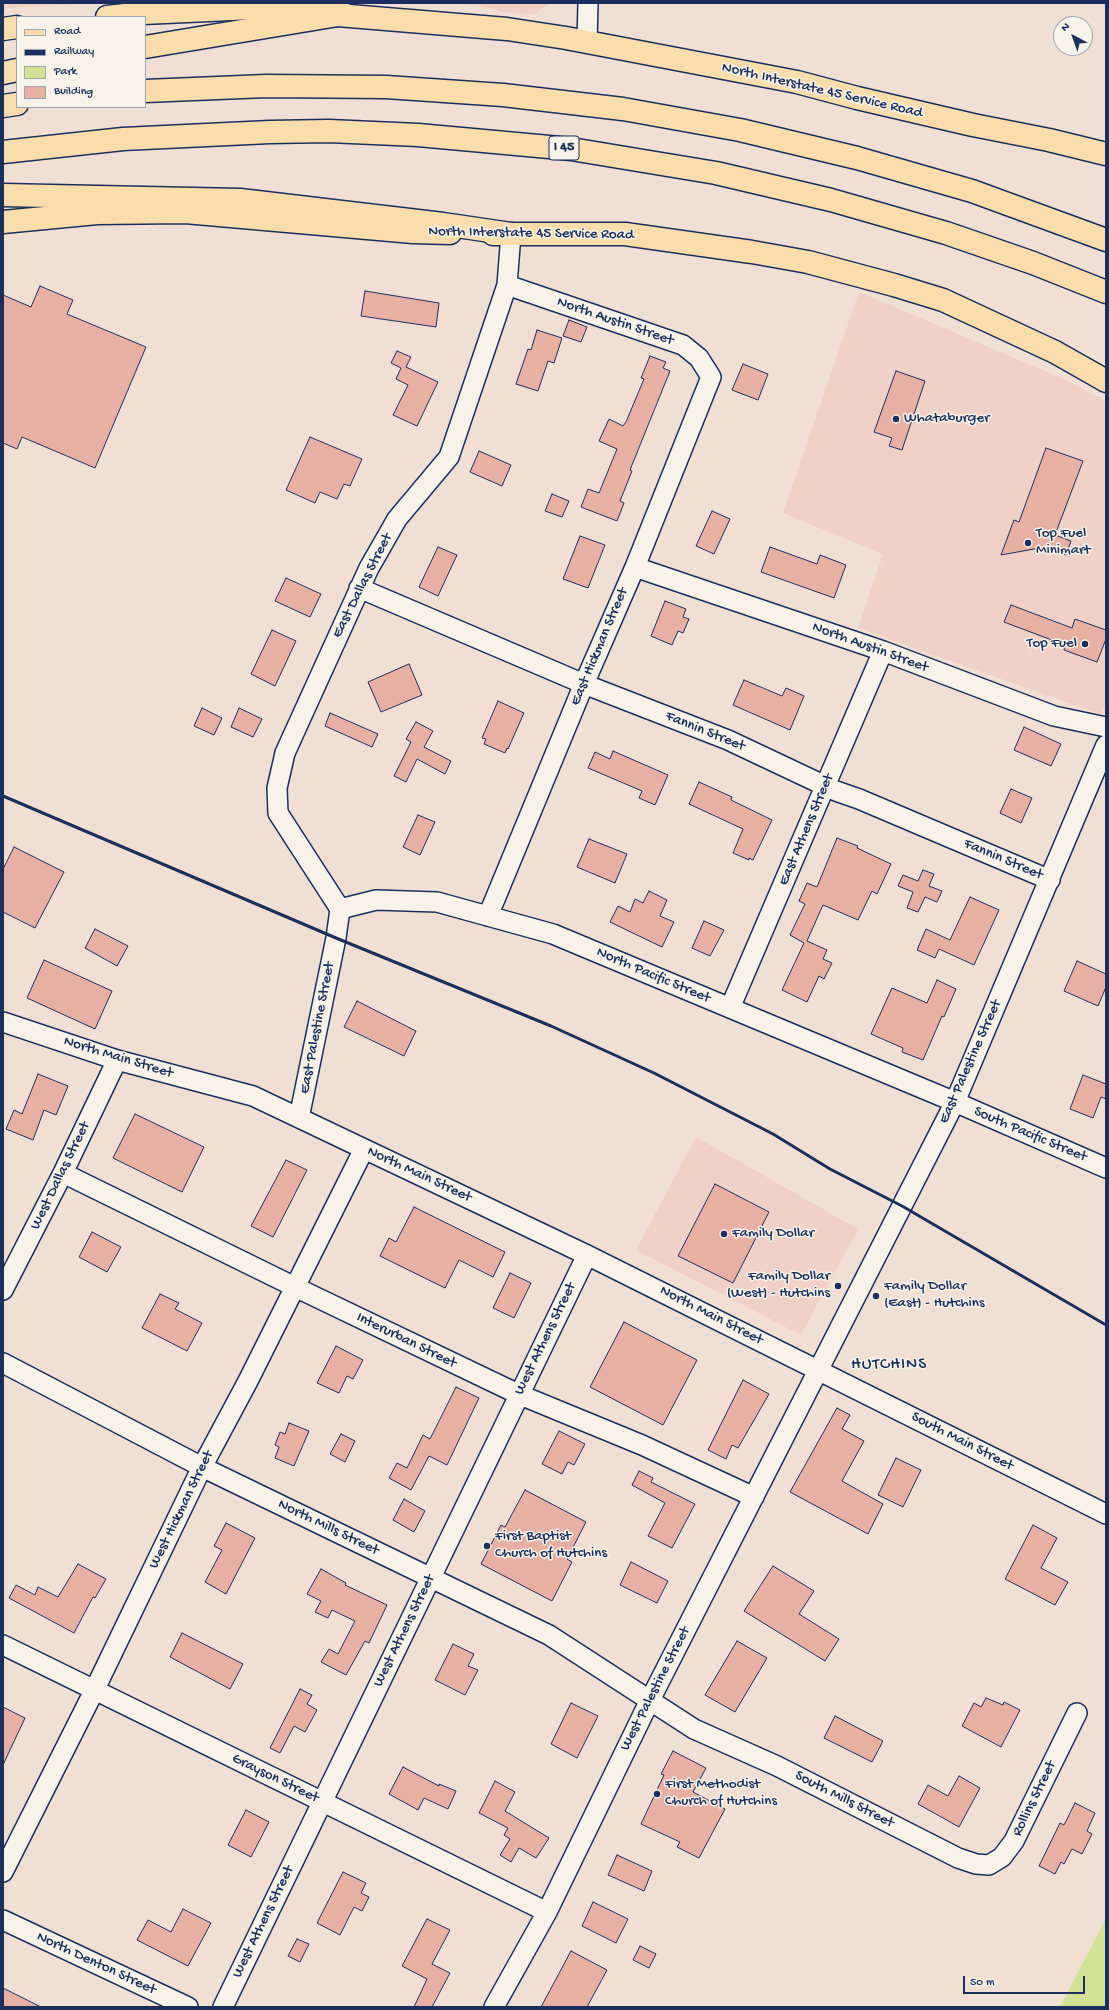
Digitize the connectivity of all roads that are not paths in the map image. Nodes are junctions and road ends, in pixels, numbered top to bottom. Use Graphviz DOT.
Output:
graph roads {
  1 [pos="588,3"];
  2 [pos="344,14"];
  3 [pos="116,16"];
  4 [pos="16,27"];
  5 [pos="3,29"];
  6 [pos="587,42"];
  7 [pos="146,47"];
  8 [pos="16,70"];
  9 [pos="3,73"];
  10 [pos="146,91"];
  11 [pos="16,104"];
  12 [pos="3,106"];
  13 [pos="3,152"];
  14 [pos="1106,154"];
  15 [pos="3,195"];
  16 [pos="3,222"];
  17 [pos="511,234"];
  18 [pos="1106,240"];
  19 [pos="507,285"];
  20 [pos="1106,292"];
  21 [pos="711,377"];
  22 [pos="1106,381"];
  23 [pos="635,567"];
  24 [pos="359,588"];
  25 [pos="883,651"];
  26 [pos="584,684"];
  27 [pos="1106,728"];
  28 [pos="1106,745"];
  29 [pos="826,786"];
  30 [pos="1050,880"];
  31 [pos="340,909"];
  32 [pos="488,916"];
  33 [pos="730,1008"];
  34 [pos="3,1022"];
  35 [pos="117,1060"];
  36 [pos="954,1102"];
  37 [pos="300,1118"];
  38 [pos="364,1149"];
  39 [pos="1106,1168"];
  40 [pos="63,1173"];
  41 [pos="587,1255"];
  42 [pos="295,1287"];
  43 [pos="3,1290"];
  44 [pos="3,1363"];
  45 [pos="818,1370"];
  46 [pos="518,1394"];
  47 [pos="202,1467"];
  48 [pos="754,1497"];
  49 [pos="1106,1514"];
  50 [pos="431,1579"];
  51 [pos="3,1645"];
  52 [pos="94,1691"];
  53 [pos="650,1700"];
  54 [pos="1077,1713"];
  55 [pos="322,1801"];
  56 [pos="976,1864"];
  57 [pos="3,1872"];
  58 [pos="547,1912"];
  59 [pos="3,1920"];
  60 [pos="188,2007"];
  61 [pos="223,2007"];
  62 [pos="494,2007"];
  1 -- 6 [label="street"];
  2 -- 3 [label="main road, North Interstate 45 Service Road"];
  2 -- 6 [label="main road, North Interstate 45 Service Road"];
  2 -- 7 [label="main road"];
  4 -- 5 [label="main road"];
  6 -- 14 [label="main road, North Interstate 45 Service Road"];
  8 -- 9 [label="main road"];
  10 -- 18 [label="main road"];
  11 -- 12 [label="main road"];
  13 -- 20 [label="main road, I 45"];
  15 -- 17 [label="main road"];
  16 -- 17 [label="main road, North Interstate 45 Service Road"];
  17 -- 19 [label="street, East Dallas Street"];
  17 -- 22 [label="main road, North Interstate 45 Service Road"];
  19 -- 21 [label="street, North Austin Street"];
  19 -- 24 [label="street, East Dallas Street"];
  21 -- 23 [label="street, East Hickman Street"];
  23 -- 25 [label="street, North Austin Street"];
  23 -- 26 [label="street, East Hickman Street"];
  24 -- 26 [label="street, Fannin Street"];
  24 -- 31 [label="street, East Dallas Street"];
  25 -- 27 [label="street, North Austin Street"];
  25 -- 29 [label="street, East Athens Street"];
  26 -- 29 [label="street, Fannin Street"];
  26 -- 32 [label="street, East Hickman Street"];
  28 -- 30 [label="street, East Palestine Street"];
  29 -- 30 [label="street, Fannin Street"];
  29 -- 33 [label="street, East Athens Street"];
  30 -- 36 [label="street, East Palestine Street"];
  31 -- 32 [label="street, North Pacific Street"];
  31 -- 37 [label="street, East Palestine Street"];
  32 -- 33 [label="street, North Pacific Street"];
  33 -- 36 [label="street, North Pacific Street"];
  34 -- 35 [label="street, North Main Street"];
  35 -- 37 [label="street, North Main Street"];
  35 -- 40 [label="street, West Dallas Street"];
  36 -- 39 [label="street, South Pacific Street"];
  36 -- 45 [label="street, East Palestine Street"];
  37 -- 38 [label="street, North Main Street"];
  38 -- 41 [label="street, North Main Street"];
  38 -- 42 [label="street, West Hickman Street"];
  40 -- 42 [label="street, Interurban Street"];
  40 -- 43 [label="street, West Dallas Street"];
  41 -- 45 [label="street, North Main Street"];
  41 -- 46 [label="street, West Athens Street"];
  42 -- 46 [label="street, Interurban Street"];
  42 -- 47 [label="street, West Hickman Street"];
  44 -- 47 [label="street, North Mills Street"];
  45 -- 48 [label="street, West Palestine Street"];
  45 -- 49 [label="street, South Main Street"];
  46 -- 48 [label="street, Interurban Street"];
  46 -- 50 [label="street, West Athens Street"];
  47 -- 50 [label="street, North Mills Street"];
  47 -- 52 [label="street, West Hickman Street"];
  48 -- 53 [label="street, West Palestine Street"];
  50 -- 53 [label="street, North Mills Street"];
  50 -- 55 [label="street, West Athens Street"];
  51 -- 52 [label="street, Grayson Street"];
  52 -- 55 [label="street, Grayson Street"];
  52 -- 57 [label="street, West Hickman Street"];
  53 -- 56 [label="street, South Mills Street"];
  53 -- 58 [label="street, West Palestine Street"];
  54 -- 56 [label="street, Rollins Street"];
  55 -- 58 [label="street, Grayson Street"];
  55 -- 61 [label="street, West Athens Street"];
  58 -- 62 [label="street, West Palestine Street"];
  59 -- 60 [label="street, North Denton Street"];
}
